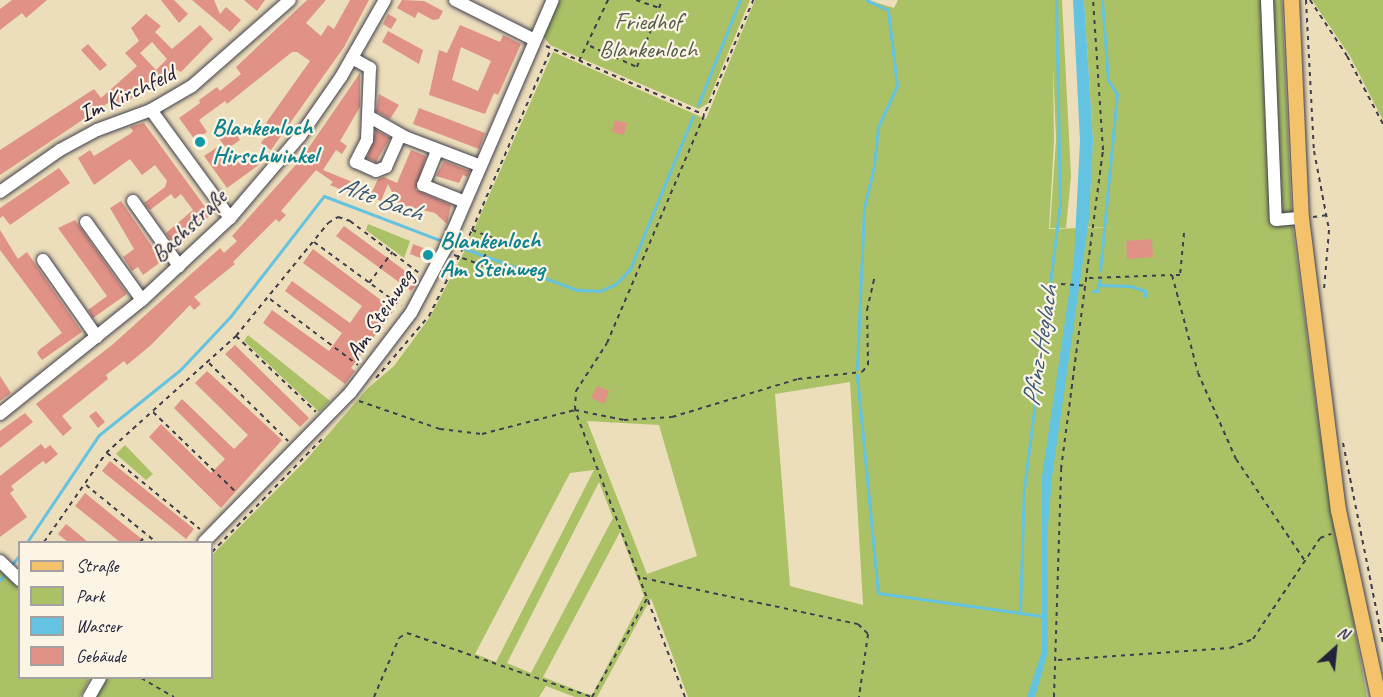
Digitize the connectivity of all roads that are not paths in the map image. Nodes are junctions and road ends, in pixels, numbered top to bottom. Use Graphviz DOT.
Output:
graph roads {
  1 [pos="290,0"];
  2 [pos="385,0"];
  3 [pos="455,0"];
  4 [pos="553,0"];
  5 [pos="1267,0"];
  6 [pos="1292,0"];
  7 [pos="535,40"];
  8 [pos="352,58"];
  9 [pos="151,110"];
  10 [pos="368,116"];
  11 [pos="403,136"];
  12 [pos="437,150"];
  13 [pos="481,165"];
  14 [pos="0,192"];
  15 [pos="133,201"];
  16 [pos="465,202"];
  17 [pos="1301,218"];
  18 [pos="230,219"];
  19 [pos="86,222"];
  20 [pos="43,260"];
  21 [pos="179,266"];
  22 [pos="142,300"];
  23 [pos="98,337"];
  24 [pos="0,414"];
  25 [pos="206,540"];
  26 [pos="99,679"];
  27 [pos="89,697"];
  28 [pos="1378,697"];
  1 -- 9 [label="street, Im Kirchfeld"];
  2 -- 8 [label="street, Bachstraße"];
  3 -- 7 [label="street"];
  4 -- 7 [label="street, Am Steinweg"];
  5 -- 17 [label="street"];
  6 -- 17 [label="main road"];
  7 -- 13 [label="street, Am Steinweg"];
  8 -- 10 [label="street"];
  8 -- 18 [label="street, Bachstraße"];
  9 -- 14 [label="street, Im Kirchfeld"];
  9 -- 18 [label="street"];
  10 -- 11 [label="street"];
  10 -- 11 [label="street"];
  11 -- 12 [label="street"];
  12 -- 13 [label="street"];
  12 -- 16 [label="street"];
  13 -- 16 [label="street, Am Steinweg"];
  15 -- 21 [label="street"];
  16 -- 25 [label="street, Am Steinweg"];
  17 -- 28 [label="main road"];
  18 -- 21 [label="street, Bachstraße"];
  19 -- 22 [label="street"];
  20 -- 23 [label="street"];
  21 -- 22 [label="street, Bachstraße"];
  22 -- 23 [label="street, Bachstraße"];
  23 -- 24 [label="street, Bachstraße"];
  26 -- 27 [label="street"];
}
